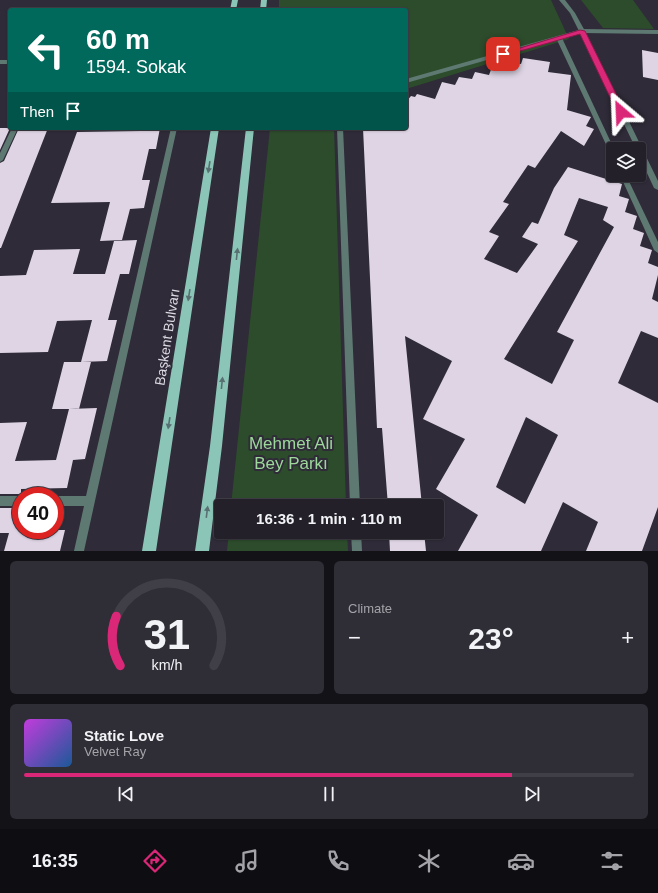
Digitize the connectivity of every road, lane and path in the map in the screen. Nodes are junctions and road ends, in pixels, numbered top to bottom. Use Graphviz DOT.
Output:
graph roads {
  1 [pos="562,0"];
  2 [pos="582,31"];
  3 [pos="658,32"];
  4 [pos="559,37"];
  5 [pos="408,81"];
  6 [pos="14,130"];
  7 [pos="174,130"];
  8 [pos="215,130"];
  9 [pos="250,130"];
  10 [pos="340,130"];
  11 [pos="608,142"];
  12 [pos="0,160"];
  13 [pos="626,182"];
  14 [pos="658,188"];
  15 [pos="658,250"];
  16 [pos="355,499"];
  17 [pos="0,501"];
  18 [pos="12,501"];
  19 [pos="64,501"];
  20 [pos="90,501"];
  21 [pos="356,539"];
  22 [pos="79,551"];
  23 [pos="149,551"];
  24 [pos="202,551"];
  25 [pos="357,551"];
  1 -- 2 [label="street"];
  2 -- 3 [label="street"];
  2 -- 4 [label="street"];
  2 -- 14 [label="street"];
  4 -- 5 [label="street"];
  4 -- 11 [label="street"];
  6 -- 12 [label="street"];
  7 -- 20 [label="street"];
  8 -- 23 [label="main road, Başkent Bulvarı, one-way"];
  24 -- 9 [label="main road, one-way"];
  10 -- 16 [label="street"];
  13 -- 15 [label="street"];
  17 -- 18 [label="street"];
  19 -- 20 [label="street"];
  20 -- 22 [label="street"];
  21 -- 25 [label="street"];
}
